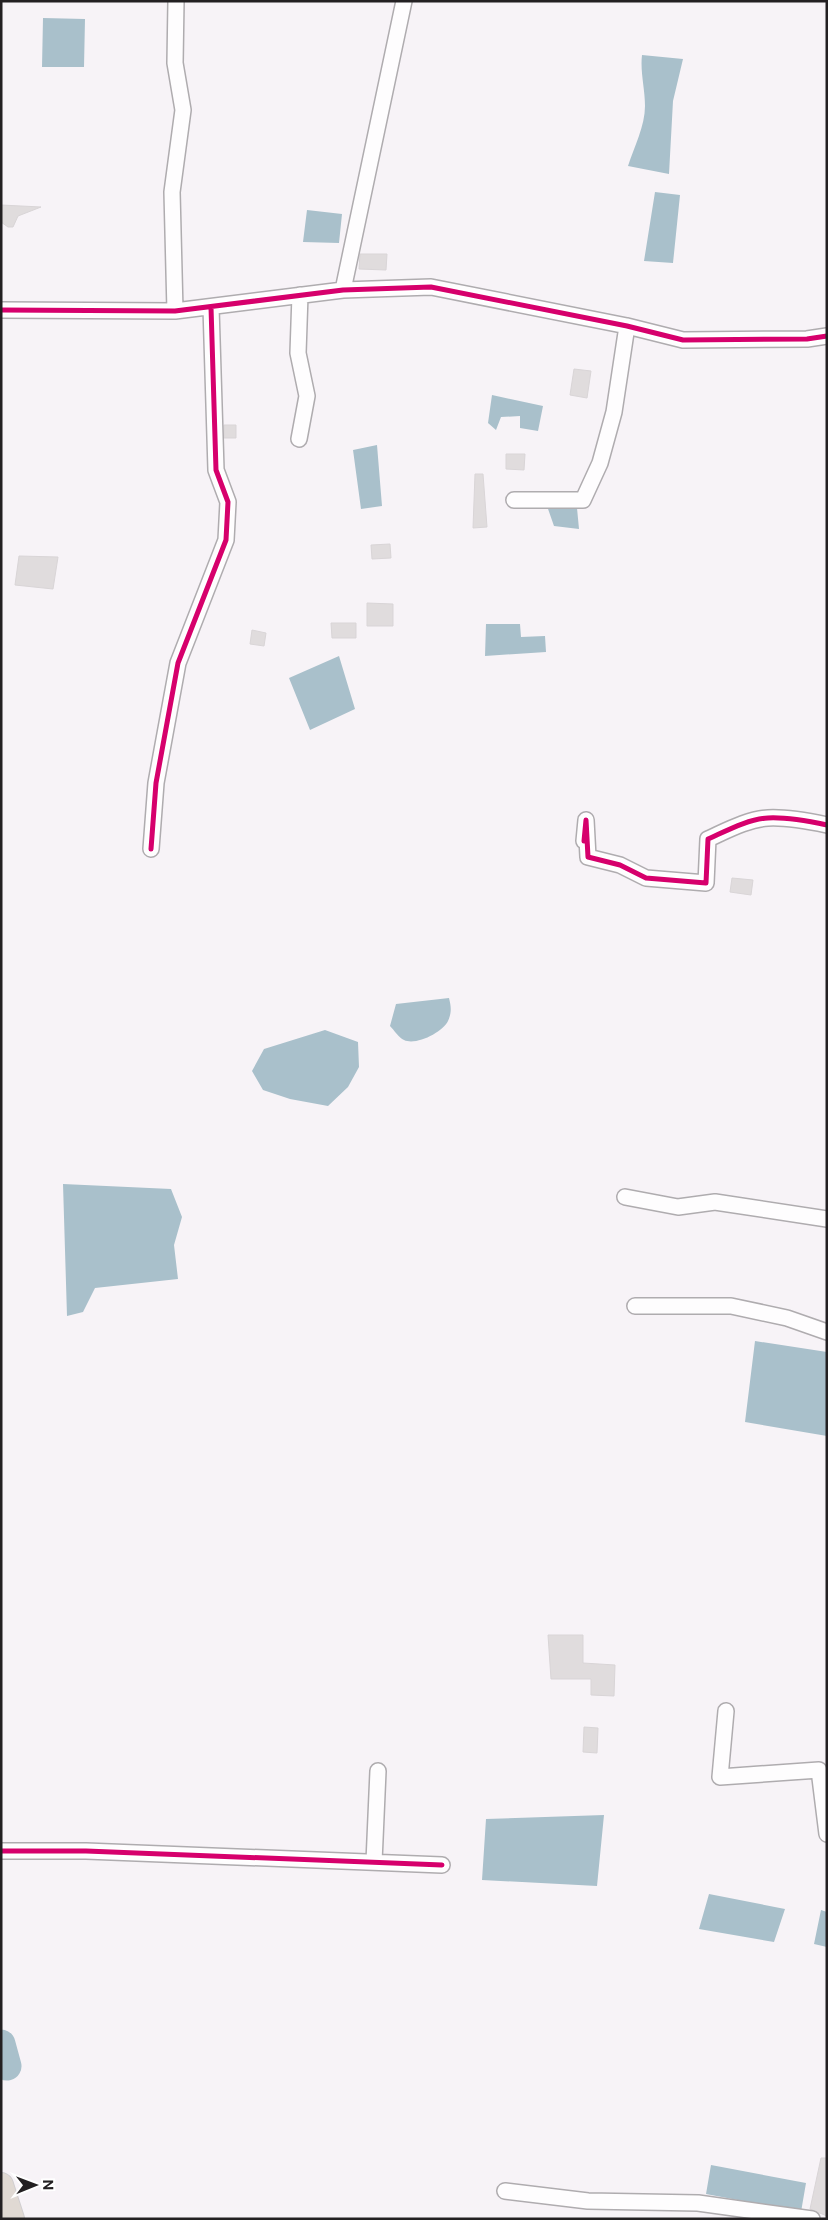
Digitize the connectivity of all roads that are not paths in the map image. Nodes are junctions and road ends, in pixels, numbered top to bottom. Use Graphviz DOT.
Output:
graph roads {
  1 [pos="176,1"];
  2 [pos="404,1"];
  3 [pos="343,290"];
  4 [pos="300,295"];
  5 [pos="211,307"];
  6 [pos="1,310"];
  7 [pos="176,311"];
  8 [pos="627,326"];
  9 [pos="827,336"];
  10 [pos="299,439"];
  11 [pos="514,500"];
  12 [pos="827,825"];
  13 [pos="584,841"];
  14 [pos="152,849"];
  15 [pos="625,1197"];
  16 [pos="827,1219"];
  17 [pos="635,1306"];
  18 [pos="827,1332"];
  19 [pos="726,1711"];
  20 [pos="378,1771"];
  21 [pos="827,1834"];
  22 [pos="1,1851"];
  23 [pos="374,1862"];
  24 [pos="442,1865"];
  25 [pos="1,2185"];
  26 [pos="505,2191"];
  27 [pos="12,2219"];
  28 [pos="812,2219"];
  1 -- 7 [label="street"];
  2 -- 3 [label="street"];
  3 -- 4 [label="street"];
  3 -- 8 [label="street"];
  4 -- 5 [label="street"];
  4 -- 10 [label="street"];
  5 -- 7 [label="street"];
  5 -- 14 [label="street"];
  6 -- 7 [label="street"];
  8 -- 9 [label="street"];
  8 -- 11 [label="street"];
  12 -- 13 [label="street"];
  15 -- 16 [label="street"];
  17 -- 18 [label="street"];
  19 -- 21 [label="street"];
  20 -- 23 [label="street"];
  22 -- 23 [label="street"];
  23 -- 24 [label="street"];
  25 -- 27 [label="highway"];
  26 -- 28 [label="street"];
}
